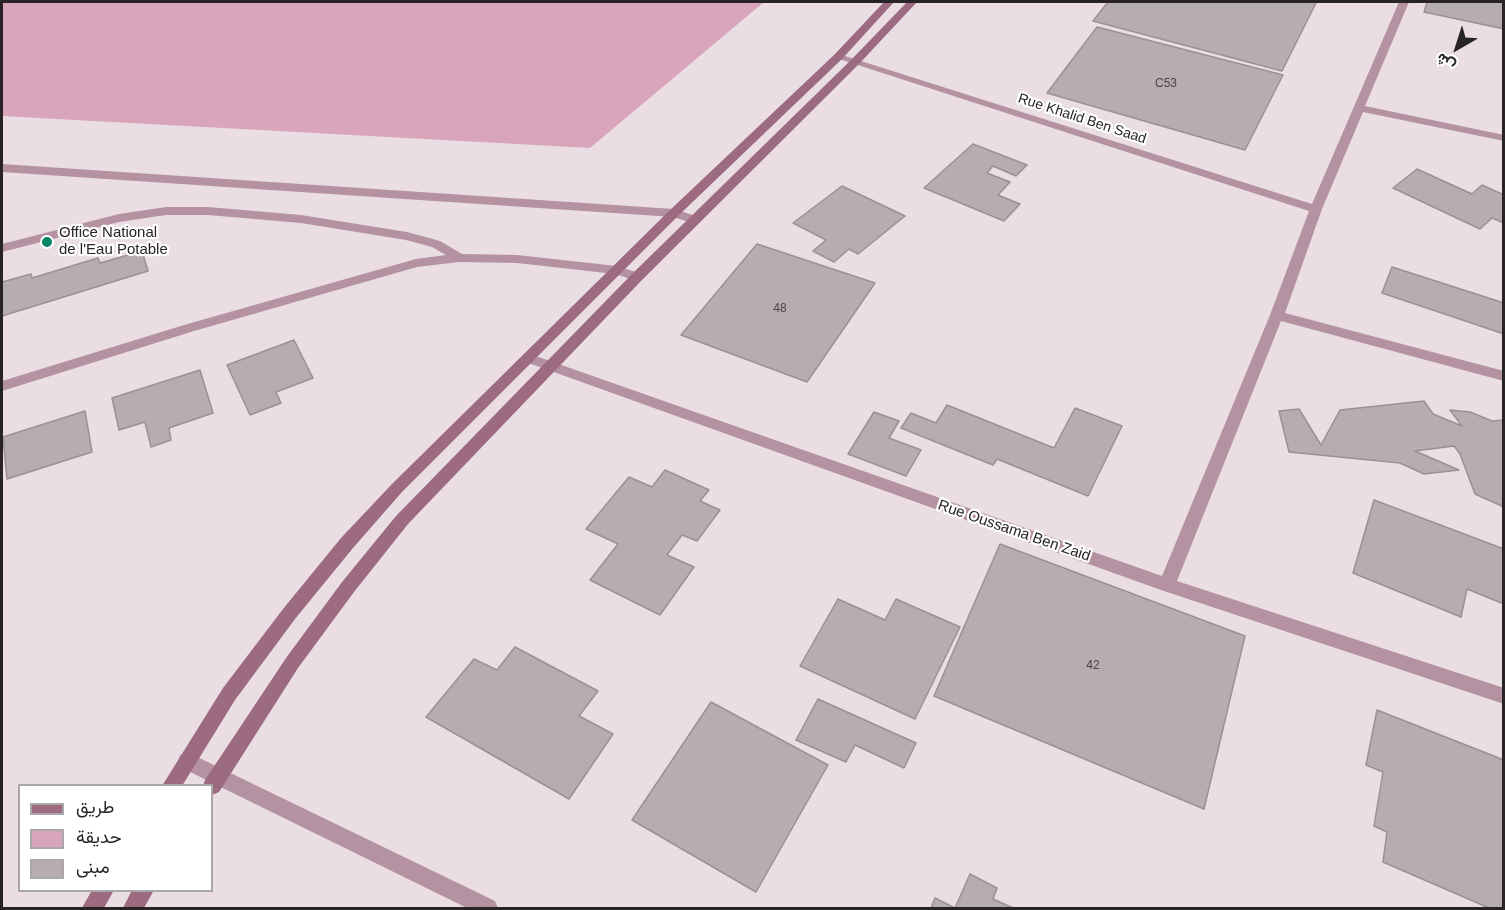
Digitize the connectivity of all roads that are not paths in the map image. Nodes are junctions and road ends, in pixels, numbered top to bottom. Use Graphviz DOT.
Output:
graph roads {
  1 [pos="889,2"];
  2 [pos="912,2"];
  3 [pos="1404,2"];
  4 [pos="838,57"];
  5 [pos="855,62"];
  6 [pos="1358,108"];
  7 [pos="1503,138"];
  8 [pos="2,168"];
  9 [pos="1316,209"];
  10 [pos="674,213"];
  11 [pos="695,220"];
  12 [pos="2,248"];
  13 [pos="459,258"];
  14 [pos="617,270"];
  15 [pos="638,278"];
  16 [pos="1277,315"];
  17 [pos="528,358"];
  18 [pos="550,367"];
  19 [pos="1503,376"];
  20 [pos="2,386"];
  21 [pos="1167,585"];
  22 [pos="1503,696"];
  23 [pos="186,761"];
  24 [pos="215,781"];
  25 [pos="172,784"];
  26 [pos="103,892"];
  27 [pos="143,892"];
  28 [pos="92,909"];
  29 [pos="133,909"];
  30 [pos="488,909"];
  1 -- 4 [label="street"];
  2 -- 5 [label="street"];
  3 -- 6 [label="street"];
  4 -- 5 [label="street, Rue Khalid Ben Saad"];
  4 -- 10 [label="street"];
  5 -- 9 [label="street, Rue Khalid Ben Saad"];
  5 -- 11 [label="street"];
  6 -- 7 [label="street"];
  6 -- 9 [label="street"];
  8 -- 10 [label="street"];
  9 -- 16 [label="street"];
  10 -- 11 [label="street"];
  10 -- 14 [label="street"];
  11 -- 15 [label="street"];
  12 -- 13 [label="street"];
  13 -- 14 [label="street"];
  13 -- 20 [label="street"];
  14 -- 15 [label="street"];
  14 -- 17 [label="street"];
  15 -- 18 [label="street"];
  16 -- 19 [label="street"];
  16 -- 21 [label="street"];
  17 -- 18 [label="street, Rue Oussama Ben Zaid"];
  17 -- 23 [label="street"];
  18 -- 21 [label="street, Rue Oussama Ben Zaid"];
  18 -- 24 [label="street"];
  21 -- 22 [label="street, Rue Oussama Ben Zaid"];
  23 -- 24 [label="street"];
  23 -- 25 [label="street"];
  24 -- 30 [label="street"];
  26 -- 28 [label="street"];
  27 -- 29 [label="street"];
}
